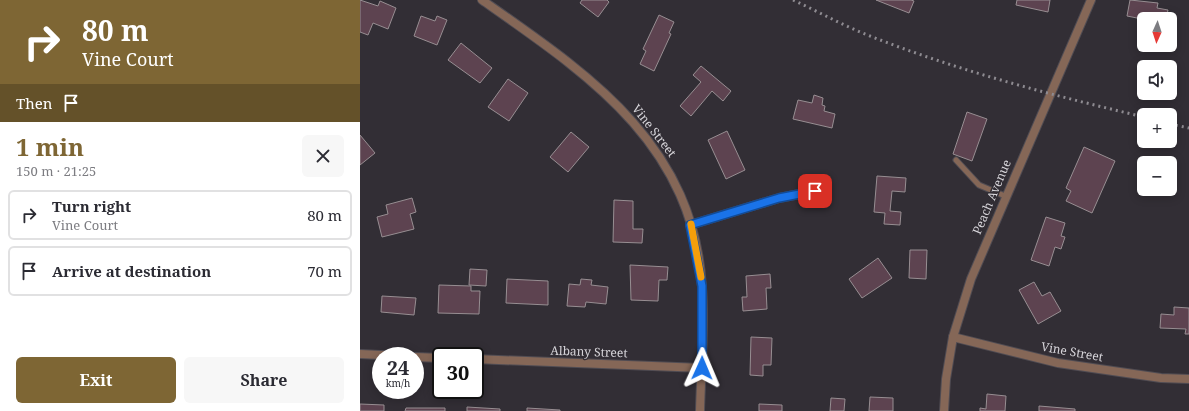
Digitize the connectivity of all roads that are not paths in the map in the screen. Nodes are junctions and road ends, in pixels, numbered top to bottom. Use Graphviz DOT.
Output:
graph roads {
  1 [pos="482,0"];
  2 [pos="1091,0"];
  3 [pos="956,160"];
  4 [pos="815,191"];
  5 [pos="1005,196"];
  6 [pos="690,225"];
  7 [pos="953,337"];
  8 [pos="360,354"];
  9 [pos="372,355"];
  10 [pos="484,359"];
  11 [pos="702,368"];
  12 [pos="1189,379"];
  13 [pos="700,411"];
  14 [pos="944,411"];
  1 -- 6 [label="street, Vine Street"];
  2 -- 5 [label="street, Peach Avenue"];
  3 -- 5 [label="lane"];
  4 -- 6 [label="street"];
  5 -- 7 [label="street, Peach Avenue"];
  6 -- 11 [label="street, Vine Street"];
  7 -- 12 [label="street, Vine Street"];
  7 -- 14 [label="street, Peach Avenue"];
  8 -- 9 [label="street"];
  10 -- 11 [label="street, Albany Street"];
  11 -- 13 [label="street, Vine Street"];
}
